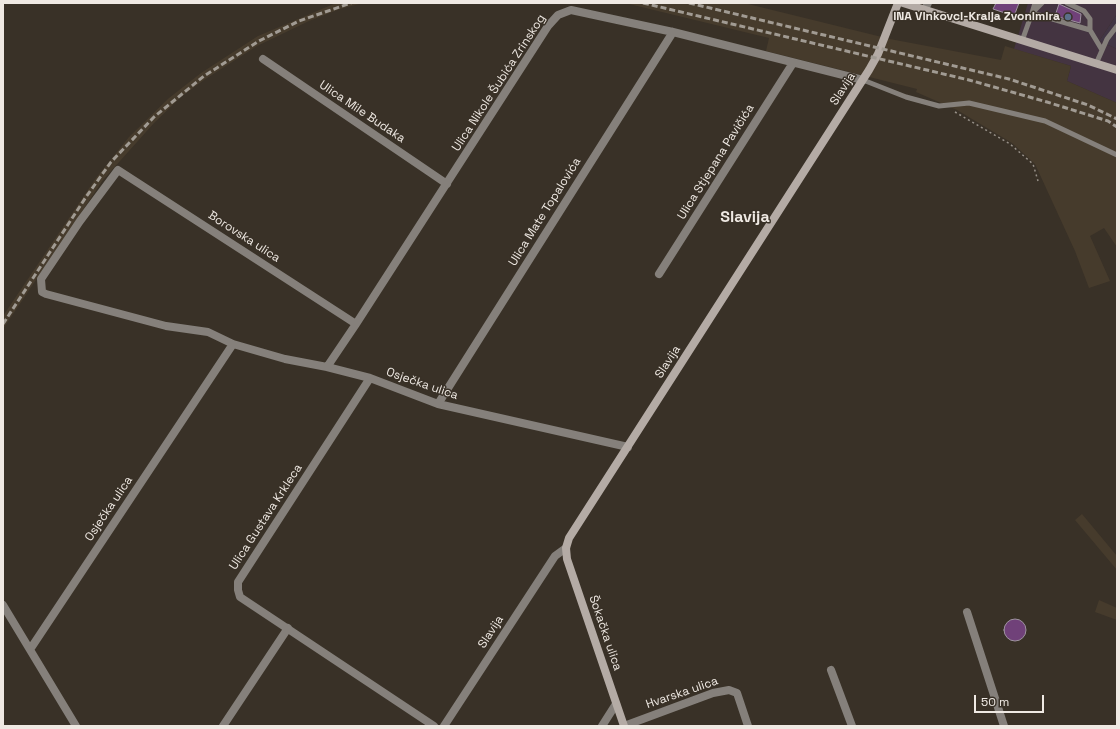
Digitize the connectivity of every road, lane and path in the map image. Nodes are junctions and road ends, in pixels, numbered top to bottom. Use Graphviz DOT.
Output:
graph roads {
  1 [pos="898,3"];
  2 [pos="903,3"];
  3 [pos="1035,3"];
  4 [pos="1042,3"];
  5 [pos="1067,3"];
  6 [pos="926,6"];
  7 [pos="1032,13"];
  8 [pos="1117,26"];
  9 [pos="1090,30"];
  10 [pos="673,32"];
  11 [pos="1022,41"];
  12 [pos="1102,50"];
  13 [pos="263,59"];
  14 [pos="793,63"];
  15 [pos="1096,64"];
  16 [pos="1117,70"];
  17 [pos="863,80"];
  18 [pos="947,106"];
  19 [pos="1117,155"];
  20 [pos="118,170"];
  21 [pos="1038,181"];
  22 [pos="447,184"];
  23 [pos="659,274"];
  24 [pos="356,324"];
  25 [pos="233,344"];
  26 [pos="327,366"];
  27 [pos="370,378"];
  28 [pos="438,404"];
  29 [pos="628,447"];
  30 [pos="566,548"];
  31 [pos="3,605"];
  32 [pos="967,612"];
  33 [pos="288,628"];
  34 [pos="31,648"];
  35 [pos="831,670"];
  36 [pos="616,704"];
  37 [pos="76,726"];
  38 [pos="223,726"];
  39 [pos="434,726"];
  40 [pos="444,726"];
  41 [pos="602,726"];
  42 [pos="624,726"];
  43 [pos="748,726"];
  44 [pos="852,726"];
  45 [pos="1004,726"];
  1 -- 17 [label="street, Slavija"];
  2 -- 6 [label="street"];
  3 -- 7 [label="lane"];
  4 -- 7 [label="lane"];
  5 -- 9 [label="lane"];
  6 -- 11 [label="street"];
  7 -- 9 [label="lane"];
  7 -- 11 [label="lane"];
  8 -- 12 [label="lane"];
  9 -- 12 [label="lane"];
  10 -- 14 [label="street, Ulica Nikole Šubića Zrinskog"];
  10 -- 22 [label="street, Ulica Nikole Šubića Zrinskog"];
  10 -- 28 [label="street, Ulica Mate Topalovića"];
  11 -- 15 [label="street"];
  12 -- 15 [label="lane"];
  13 -- 22 [label="street, Ulica Mile Budaka"];
  14 -- 17 [label="street, Ulica Nikole Šubića Zrinskog"];
  14 -- 23 [label="street, Ulica Stjepana Pavičića"];
  15 -- 16 [label="street"];
  17 -- 18 [label="lane"];
  17 -- 29 [label="street, Slavija"];
  18 -- 19 [label="lane"];
  18 -- 21 [label="path"];
  20 -- 24 [label="street, Borovska ulica"];
  20 -- 25 [label="street, Osječka ulica"];
  22 -- 24 [label="street, Ulica Nikole Šubića Zrinskog"];
  24 -- 26 [label="street, Ulica Nikole Šubića Zrinskog"];
  25 -- 26 [label="street, Osječka ulica"];
  25 -- 34 [label="street, Osječka ulica"];
  26 -- 27 [label="street, Osječka ulica"];
  27 -- 28 [label="street, Osječka ulica"];
  27 -- 33 [label="street, Ulica Gustava Krkleca"];
  28 -- 29 [label="street, Osječka ulica"];
  29 -- 30 [label="street, Slavija"];
  30 -- 36 [label="street, Šokačka ulica"];
  30 -- 40 [label="street, Slavija"];
  31 -- 34 [label="street"];
  32 -- 45 [label="street"];
  33 -- 38 [label="street"];
  33 -- 39 [label="street, Ulica Gustava Krkleca"];
  34 -- 37 [label="street"];
  35 -- 44 [label="street"];
  36 -- 41 [label="street"];
  36 -- 42 [label="street, Šokačka ulica"];
  42 -- 43 [label="street, Hvarska ulica"];
}
